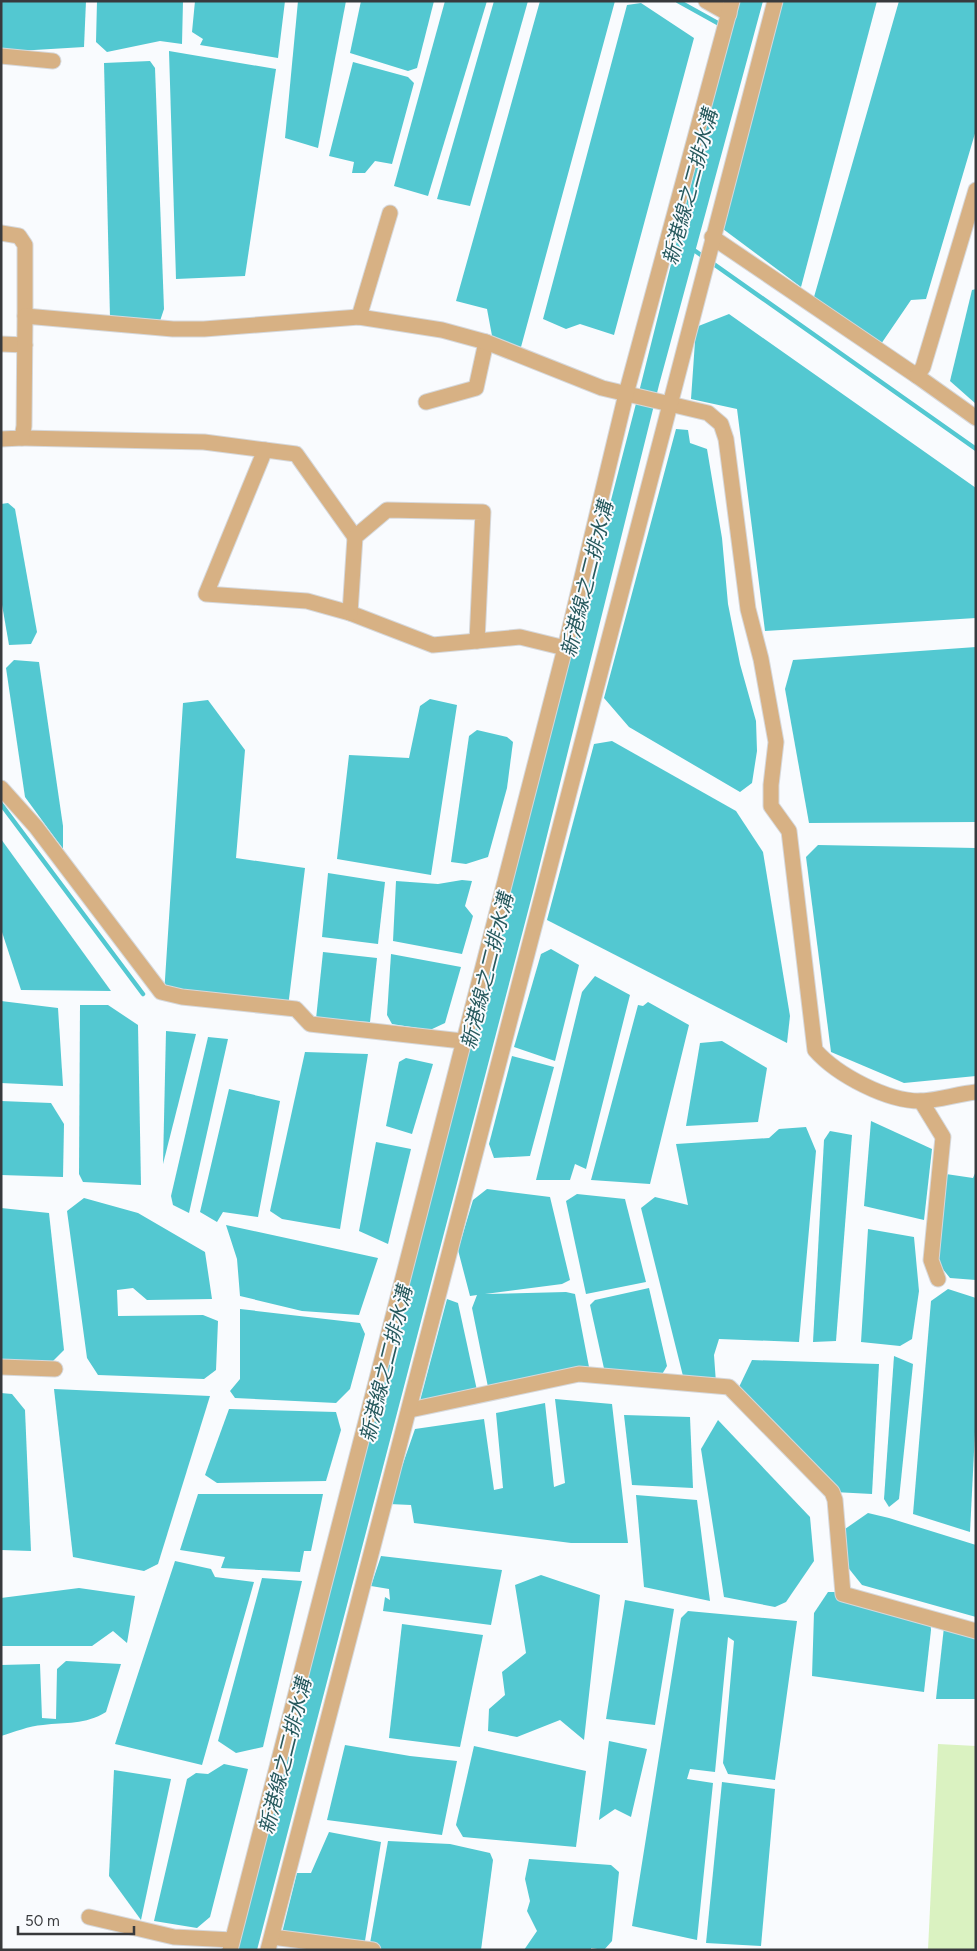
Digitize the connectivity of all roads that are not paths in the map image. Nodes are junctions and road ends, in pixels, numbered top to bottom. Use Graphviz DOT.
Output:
graph roads {
  1 [pos="706,1"];
  2 [pos="775,1"];
  3 [pos="730,8"];
  4 [pos="1,56"];
  5 [pos="53,61"];
  6 [pos="976,190"];
  7 [pos="390,213"];
  8 [pos="1,233"];
  9 [pos="712,237"];
  10 [pos="25,316"];
  11 [pos="359,317"];
  12 [pos="486,342"];
  13 [pos="1,344"];
  14 [pos="25,345"];
  15 [pos="917,376"];
  16 [pos="626,394"];
  17 [pos="426,402"];
  18 [pos="669,404"];
  19 [pos="976,418"];
  20 [pos="22,438"];
  21 [pos="1,439"];
  22 [pos="265,450"];
  23 [pos="355,537"];
  24 [pos="350,613"];
  25 [pos="477,641"];
  26 [pos="565,648"];
  27 [pos="1,788"];
  28 [pos="462,1041"];
  29 [pos="976,1092"];
  30 [pos="921,1101"];
  31 [pos="938,1279"];
  32 [pos="1,1367"];
  33 [pos="55,1369"];
  34 [pos="410,1410"];
  35 [pos="976,1631"];
  36 [pos="89,1917"];
  37 [pos="270,1943"];
  38 [pos="231,1945"];
  39 [pos="373,1950"];
  1 -- 3 [label="street"];
  2 -- 9 [label="street"];
  3 -- 16 [label="street"];
  4 -- 5 [label="street"];
  6 -- 15 [label="street"];
  7 -- 11 [label="street"];
  8 -- 10 [label="street"];
  9 -- 15 [label="street"];
  9 -- 18 [label="street"];
  10 -- 11 [label="street"];
  10 -- 14 [label="street"];
  11 -- 12 [label="street"];
  12 -- 16 [label="street"];
  12 -- 17 [label="street"];
  13 -- 14 [label="street"];
  14 -- 20 [label="street"];
  15 -- 19 [label="street"];
  16 -- 18 [label="street"];
  16 -- 26 [label="street"];
  18 -- 30 [label="street"];
  18 -- 34 [label="street"];
  20 -- 21 [label="street"];
  20 -- 22 [label="street"];
  22 -- 23 [label="street"];
  22 -- 24 [label="street"];
  23 -- 24 [label="street"];
  23 -- 25 [label="street"];
  24 -- 25 [label="street"];
  25 -- 26 [label="street"];
  26 -- 28 [label="street"];
  27 -- 28 [label="street"];
  28 -- 38 [label="street"];
  29 -- 30 [label="street"];
  30 -- 31 [label="street"];
  32 -- 33 [label="street"];
  34 -- 35 [label="street"];
  34 -- 37 [label="street"];
  36 -- 38 [label="street"];
  37 -- 39 [label="street"];
}
